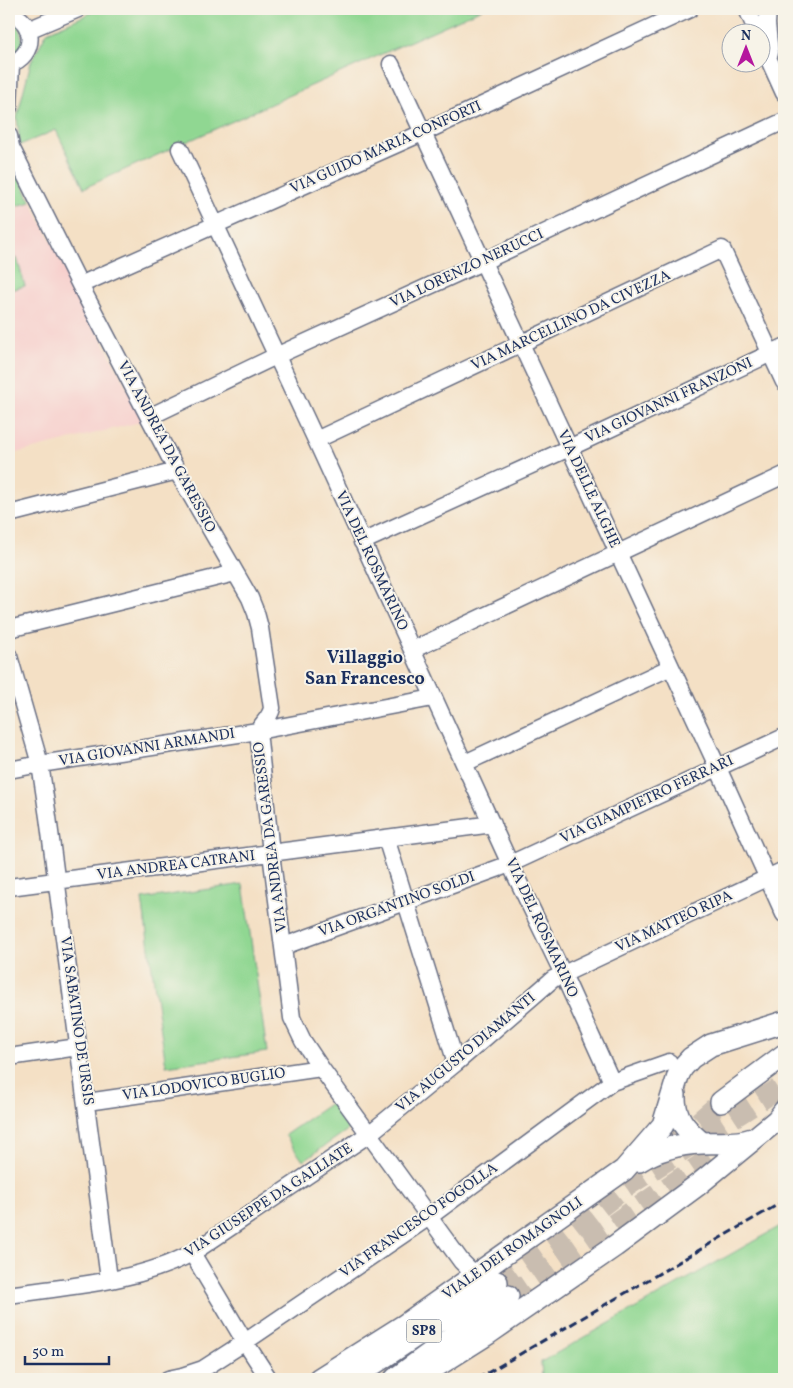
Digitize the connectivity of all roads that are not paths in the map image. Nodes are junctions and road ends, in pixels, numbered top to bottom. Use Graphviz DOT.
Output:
graph roads {
  1 [pos="78,9"];
  2 [pos="690,9"];
  3 [pos="747,9"];
  4 [pos="768,9"];
  5 [pos="9,14"];
  6 [pos="753,22"];
  7 [pos="28,30"];
  8 [pos="770,61"];
  9 [pos="10,64"];
  10 [pos="391,64"];
  11 [pos="772,65"];
  12 [pos="784,93"];
  13 [pos="9,108"];
  14 [pos="784,122"];
  15 [pos="422,133"];
  16 [pos="9,136"];
  17 [pos="180,149"];
  18 [pos="216,225"];
  19 [pos="482,262"];
  20 [pos="80,285"];
  21 [pos="521,345"];
  22 [pos="777,350"];
  23 [pos="276,356"];
  24 [pos="784,382"];
  25 [pos="149,417"];
  26 [pos="316,440"];
  27 [pos="569,448"];
  28 [pos="177,471"];
  29 [pos="784,475"];
  30 [pos="9,514"];
  31 [pos="362,542"];
  32 [pos="619,554"];
  33 [pos="235,573"];
  34 [pos="9,629"];
  35 [pos="412,650"];
  36 [pos="9,656"];
  37 [pos="671,667"];
  38 [pos="433,698"];
  39 [pos="258,731"];
  40 [pos="784,737"];
  41 [pos="465,763"];
  42 [pos="40,764"];
  43 [pos="718,768"];
  44 [pos="9,770"];
  45 [pos="493,824"];
  46 [pos="386,838"];
  47 [pos="271,853"];
  48 [pos="510,864"];
  49 [pos="784,870"];
  50 [pos="767,878"];
  51 [pos="57,881"];
  52 [pos="9,887"];
  53 [pos="406,902"];
  54 [pos="784,914"];
  55 [pos="284,946"];
  56 [pos="563,974"];
  57 [pos="784,1022"];
  58 [pos="78,1047"];
  59 [pos="9,1056"];
  60 [pos="784,1056"];
  61 [pos="670,1062"];
  62 [pos="456,1063"];
  63 [pos="321,1068"];
  64 [pos="612,1082"];
  65 [pos="675,1089"];
  66 [pos="87,1102"];
  67 [pos="721,1102"];
  68 [pos="782,1117"];
  69 [pos="369,1134"];
  70 [pos="755,1138"];
  71 [pos="702,1143"];
  72 [pos="624,1170"];
  73 [pos="429,1217"];
  74 [pos="192,1253"];
  75 [pos="475,1275"];
  76 [pos="109,1280"];
  77 [pos="9,1295"];
  78 [pos="447,1340"];
  79 [pos="245,1342"];
  80 [pos="168,1379"];
  81 [pos="269,1379"];
  82 [pos="318,1379"];
  83 [pos="352,1379"];
  84 [pos="384,1379"];
  85 [pos="395,1379"];
  86 [pos="416,1379"];
  1 -- 7 [label="street"];
  2 -- 15 [label="street, VIA GUIDO MARIA CONFORTI"];
  3 -- 6 [label="street"];
  4 -- 11 [label="street"];
  5 -- 7 [label="street"];
  7 -- 9 [label="street"];
  8 -- 11 [label="street"];
  9 -- 13 [label="street"];
  10 -- 15 [label="street, VIA DELLE ALGHE"];
  11 -- 12 [label="street"];
  14 -- 19 [label="street, VIA LORENZO NERUCCI"];
  15 -- 18 [label="street, VIA GUIDO MARIA CONFORTI"];
  15 -- 19 [label="street, VIA DELLE ALGHE"];
  16 -- 20 [label="street, VIA ANDREA DA GARESSIO"];
  17 -- 18 [label="street, VIA DEL ROSMARINO"];
  18 -- 20 [label="street, VIA GUIDO MARIA CONFORTI"];
  18 -- 23 [label="street, VIA DEL ROSMARINO"];
  19 -- 21 [label="street, VIA DELLE ALGHE"];
  19 -- 23 [label="street, VIA LORENZO NERUCCI"];
  20 -- 25 [label="street, VIA ANDREA DA GARESSIO"];
  21 -- 22 [label="street, VIA MARCELLINO DA CIVEZZA"];
  21 -- 26 [label="street, VIA MARCELLINO DA CIVEZZA"];
  21 -- 27 [label="street, VIA DELLE ALGHE"];
  22 -- 24 [label="street"];
  22 -- 27 [label="street, VIA GIOVANNI FRANZONI"];
  23 -- 25 [label="street, VIA LORENZO NERUCCI"];
  23 -- 26 [label="street, VIA DEL ROSMARINO"];
  25 -- 28 [label="street, VIA ANDREA DA GARESSIO"];
  26 -- 31 [label="street, VIA DEL ROSMARINO"];
  27 -- 31 [label="street, VIA GIOVANNI FRANZONI"];
  27 -- 32 [label="street, VIA DELLE ALGHE"];
  28 -- 30 [label="street"];
  28 -- 33 [label="street, VIA ANDREA DA GARESSIO"];
  29 -- 32 [label="street"];
  31 -- 35 [label="street, VIA DEL ROSMARINO"];
  32 -- 35 [label="street"];
  32 -- 37 [label="street, VIA DELLE ALGHE"];
  33 -- 34 [label="street"];
  33 -- 39 [label="street, VIA ANDREA DA GARESSIO"];
  35 -- 38 [label="street, VIA DEL ROSMARINO"];
  36 -- 42 [label="street, VIA SABATINO DE URSIS"];
  37 -- 41 [label="street"];
  37 -- 43 [label="street, VIA DELLE ALGHE"];
  38 -- 39 [label="street, VIA GIOVANNI ARMANDI"];
  38 -- 41 [label="street, VIA DEL ROSMARINO"];
  39 -- 42 [label="street, VIA GIOVANNI ARMANDI"];
  39 -- 47 [label="street, VIA ANDREA DA GARESSIO"];
  40 -- 43 [label="street, VIA GIAMPIETRO FERRARI"];
  41 -- 45 [label="street, VIA DEL ROSMARINO"];
  42 -- 44 [label="street, VIA GIOVANNI ARMANDI"];
  42 -- 51 [label="street, VIA SABATINO DE URSIS"];
  43 -- 48 [label="street, VIA GIAMPIETRO FERRARI"];
  43 -- 50 [label="street, VIA DELLE ALGHE"];
  45 -- 46 [label="street, VIA ANDREA CATRANI"];
  45 -- 48 [label="street, VIA DEL ROSMARINO"];
  46 -- 47 [label="street, VIA ANDREA CATRANI"];
  46 -- 53 [label="street"];
  47 -- 51 [label="street, VIA ANDREA CATRANI"];
  47 -- 55 [label="street, VIA ANDREA DA GARESSIO"];
  48 -- 53 [label="street, VIA ORGANTINO SOLDI"];
  48 -- 56 [label="street, VIA DEL ROSMARINO"];
  49 -- 50 [label="street, VIA MATTEO RIPA"];
  50 -- 54 [label="street, VIA DELLE ALGHE"];
  50 -- 56 [label="street, VIA MATTEO RIPA"];
  51 -- 52 [label="street, VIA ANDREA CATRANI"];
  51 -- 58 [label="street, VIA SABATINO DE URSIS"];
  53 -- 55 [label="street, VIA ORGANTINO SOLDI"];
  53 -- 62 [label="street"];
  55 -- 63 [label="street, VIA ANDREA DA GARESSIO"];
  56 -- 62 [label="street, VIA AUGUSTO DIAMANTI"];
  56 -- 64 [label="street, VIA DEL ROSMARINO"];
  57 -- 65 [label="main road, VIALE DEI ROMAGNOLI"];
  58 -- 59 [label="street"];
  58 -- 66 [label="street, VIA SABATINO DE URSIS"];
  60 -- 67 [label="main road"];
  61 -- 64 [label="street, VIA FRANCESCO FOGOLLA"];
  62 -- 69 [label="street, VIA AUGUSTO DIAMANTI"];
  63 -- 66 [label="street, VIA LODOVICO BUGLIO"];
  63 -- 69 [label="street, VIA ANDREA DA GARESSIO"];
  64 -- 73 [label="street, VIA FRANCESCO FOGOLLA"];
  65 -- 71 [label="main road, VIALE DEI ROMAGNOLI"];
  65 -- 72 [label="main road, VIALE DEI ROMAGNOLI"];
  66 -- 76 [label="street, VIA SABATINO DE URSIS"];
  68 -- 70 [label="main road"];
  69 -- 73 [label="street, VIA ANDREA DA GARESSIO"];
  69 -- 74 [label="street, VIA GIUSEPPE DA GALLIATE"];
  70 -- 71 [label="main road"];
  70 -- 86 [label="main road"];
  71 -- 72 [label="main road"];
  72 -- 75 [label="main road, VIALE DEI ROMAGNOLI"];
  73 -- 75 [label="street, VIA ANDREA DA GARESSIO"];
  73 -- 79 [label="street, VIA FRANCESCO FOGOLLA"];
  74 -- 76 [label="street, VIA GIUSEPPE DA GALLIATE"];
  74 -- 79 [label="street"];
  75 -- 82 [label="main road, VIALE DEI ROMAGNOLI"];
  76 -- 77 [label="street, VIA GIUSEPPE DA GALLIATE"];
  78 -- 83 [label="main road, SP8"];
  78 -- 84 [label="main road"];
  78 -- 85 [label="main road"];
  79 -- 80 [label="street, VIA FRANCESCO FOGOLLA"];
  79 -- 81 [label="street"];
}
